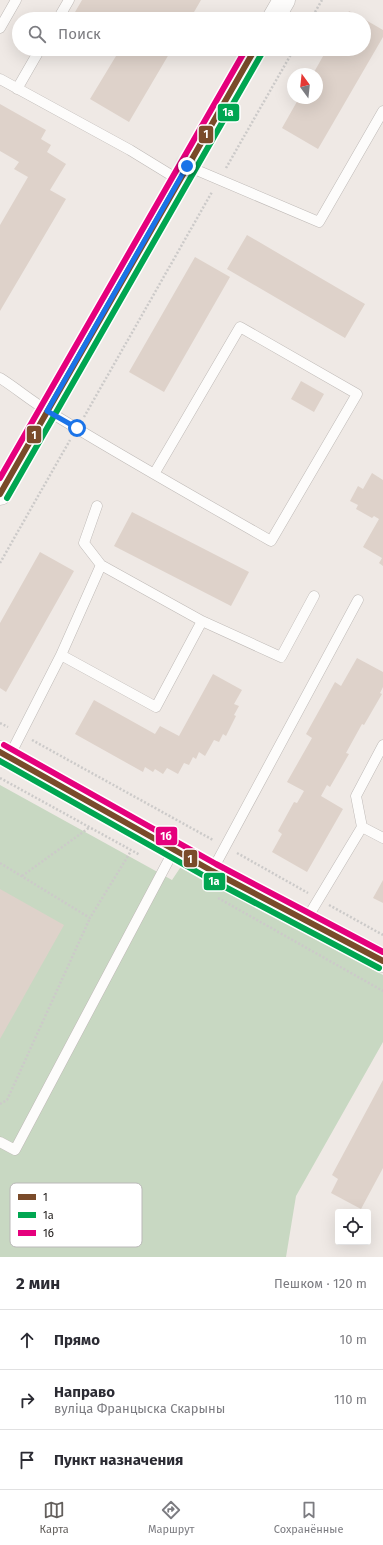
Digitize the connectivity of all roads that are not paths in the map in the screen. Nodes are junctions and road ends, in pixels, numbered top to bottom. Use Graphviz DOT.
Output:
graph roads {
  1 [pos="16,0"];
  2 [pos="69,0"];
  3 [pos="284,0"];
  4 [pos="62,12"];
  5 [pos="277,12"];
  6 [pos="0,28"];
  7 [pos="36,56"];
  8 [pos="252,56"];
  9 [pos="0,79"];
  10 [pos="17,89"];
  11 [pos="383,111"];
  12 [pos="183,173"];
  13 [pos="0,378"];
  14 [pos="47,411"];
  15 [pos="154,474"];
  16 [pos="0,494"];
  17 [pos="97,506"];
  18 [pos="101,565"];
  19 [pos="314,596"];
  20 [pos="358,600"];
  21 [pos="202,621"];
  22 [pos="61,655"];
  23 [pos="383,745"];
  24 [pos="4,754"];
  25 [pos="362,827"];
  26 [pos="383,838"];
  27 [pos="174,850"];
  28 [pos="212,871"];
  29 [pos="306,920"];
  30 [pos="383,961"];
  31 [pos="0,1142"];
  1 -- 6 [label="lane"];
  2 -- 4 [label="lane"];
  3 -- 5 [label="street"];
  7 -- 10 [label="lane"];
  8 -- 12 [label="street"];
  9 -- 10 [label="lane"];
  10 -- 12 [label="lane"];
  11 -- 12 [label="lane"];
  12 -- 14 [label="street"];
  13 -- 14 [label="lane"];
  14 -- 15 [label="lane"];
  14 -- 16 [label="street"];
  15 -- 15 [label="lane"];
  17 -- 18 [label="lane"];
  18 -- 21 [label="lane"];
  18 -- 22 [label="lane"];
  19 -- 21 [label="lane"];
  20 -- 28 [label="lane"];
  21 -- 22 [label="lane"];
  22 -- 24 [label="lane"];
  23 -- 25 [label="lane"];
  24 -- 27 [label="street"];
  25 -- 26 [label="lane"];
  25 -- 29 [label="lane"];
  27 -- 28 [label="street"];
  27 -- 31 [label="lane"];
  28 -- 29 [label="street"];
  29 -- 30 [label="street"];
}
